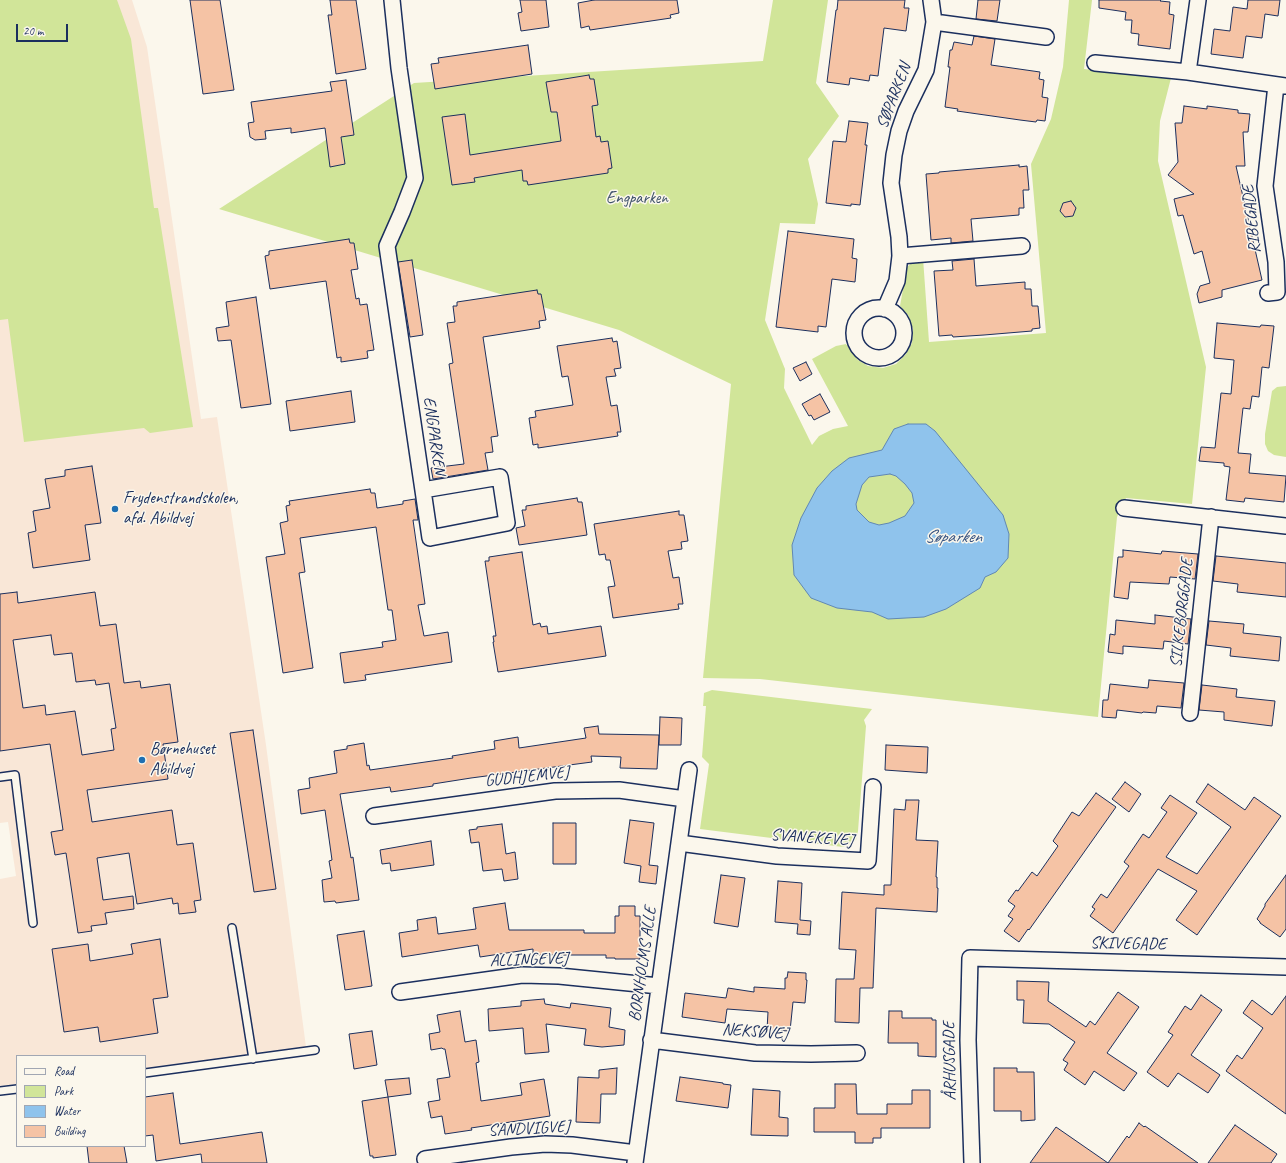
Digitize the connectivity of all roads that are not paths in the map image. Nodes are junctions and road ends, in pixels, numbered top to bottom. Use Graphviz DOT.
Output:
graph roads {
  1 [pos="406,0"];
  2 [pos="931,0"];
  3 [pos="1198,0"];
  4 [pos="393,6"];
  5 [pos="934,22"];
  6 [pos="1046,37"];
  7 [pos="1095,63"];
  8 [pos="1188,72"];
  9 [pos="1281,86"];
  10 [pos="1022,246"];
  11 [pos="900,256"];
  12 [pos="1268,293"];
  13 [pos="886,309"];
  14 [pos="423,490"];
  15 [pos="1124,508"];
  16 [pos="1211,517"];
  17 [pos="1286,526"];
  18 [pos="1190,713"];
  19 [pos="689,770"];
  20 [pos="0,777"];
  21 [pos="873,787"];
  22 [pos="685,799"];
  23 [pos="374,816"];
  24 [pos="679,843"];
  25 [pos="33,923"];
  26 [pos="232,928"];
  27 [pos="970,958"];
  28 [pos="1286,967"];
  29 [pos="659,986"];
  30 [pos="400,992"];
  31 [pos="652,1040"];
  32 [pos="315,1050"];
  33 [pos="857,1053"];
  34 [pos="253,1059"];
  35 [pos="146,1073"];
  36 [pos="16,1089"];
  37 [pos="0,1091"];
  38 [pos="635,1158"];
  39 [pos="425,1159"];
  40 [pos="972,1163"];
  1 -- 4 [label="street, ENGPARKEN"];
  2 -- 5 [label="street, SØPARKEN"];
  3 -- 8 [label="street"];
  4 -- 14 [label="street, ENGPARKEN"];
  5 -- 6 [label="street"];
  5 -- 11 [label="street, SØPARKEN"];
  7 -- 8 [label="street, RIBEGADE"];
  8 -- 9 [label="street, RIBEGADE"];
  9 -- 12 [label="street, RIBEGADE"];
  10 -- 11 [label="street"];
  11 -- 13 [label="street, SØPARKEN"];
  14 -- 14 [label="street, ENGPARKEN"];
  15 -- 16 [label="street"];
  16 -- 17 [label="street"];
  16 -- 18 [label="street, SILKEBORGGADE"];
  19 -- 22 [label="street, BORNHOLMS ALLE"];
  20 -- 25 [label="lane"];
  21 -- 24 [label="street, SVANEKEVEJ"];
  22 -- 23 [label="street, GUDHJEMVEJ"];
  22 -- 24 [label="street, BORNHOLMS ALLE"];
  24 -- 29 [label="street, BORNHOLMS ALLE"];
  26 -- 34 [label="lane"];
  27 -- 28 [label="street, SKIVEGADE"];
  27 -- 40 [label="street, ÅRHUSGADE"];
  29 -- 30 [label="street, ALLINGEVEJ"];
  29 -- 31 [label="street, BORNHOLMS ALLE"];
  31 -- 33 [label="street, NEKSØVEJ"];
  31 -- 38 [label="street, BORNHOLMS ALLE"];
  32 -- 34 [label="lane"];
  34 -- 35 [label="lane"];
  36 -- 37 [label="lane"];
  38 -- 39 [label="street, SANDVIGVEJ"];
}
